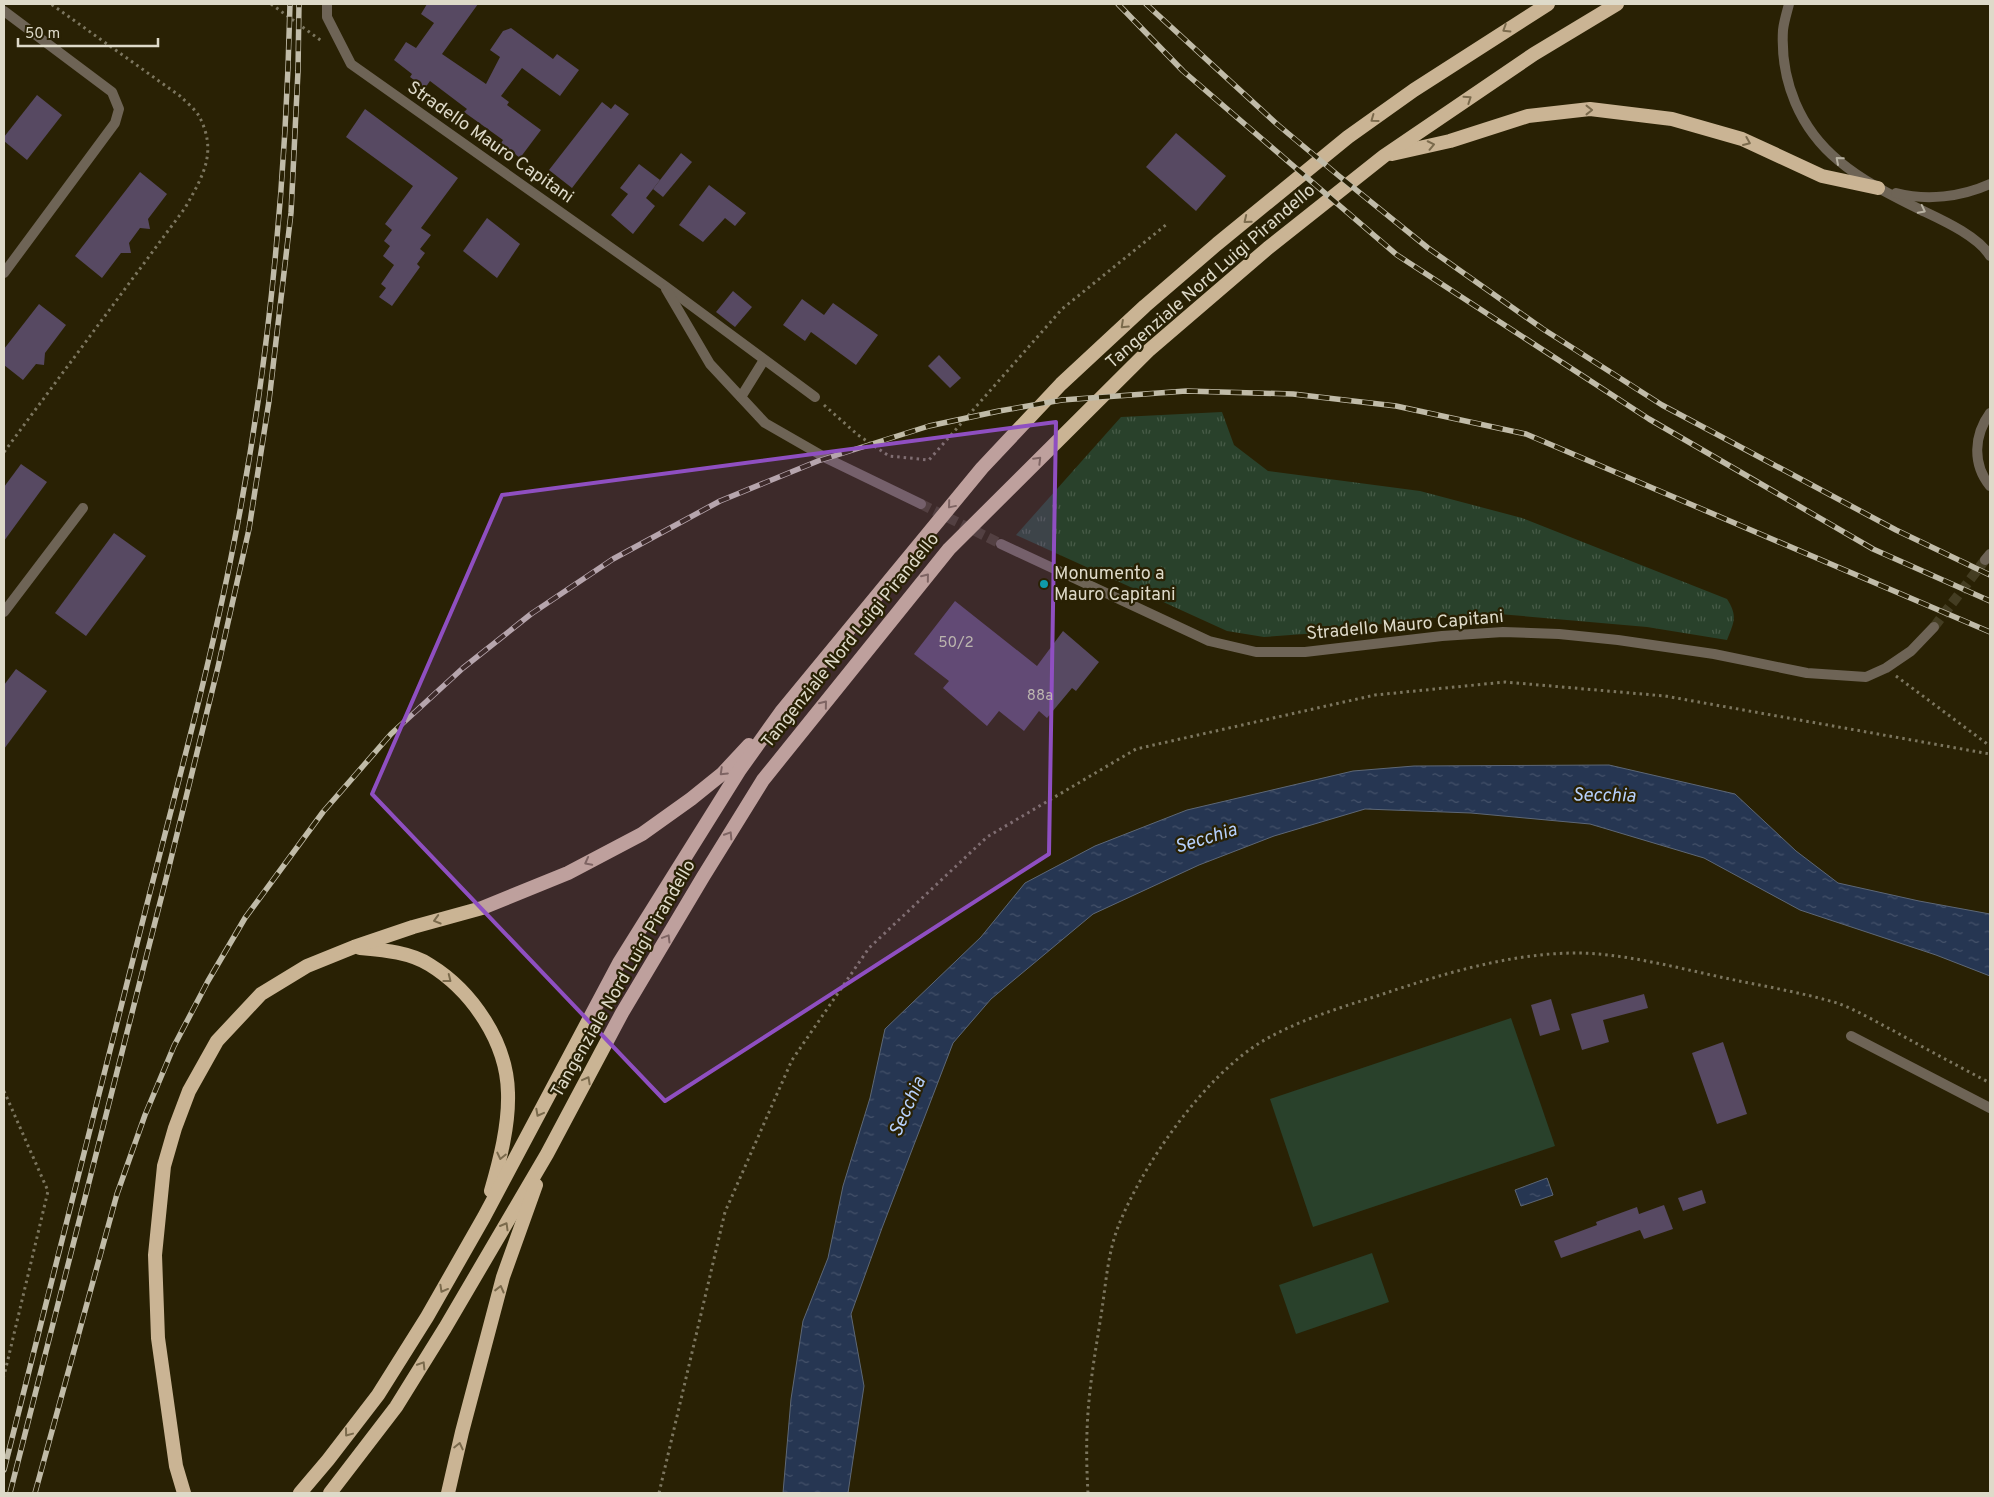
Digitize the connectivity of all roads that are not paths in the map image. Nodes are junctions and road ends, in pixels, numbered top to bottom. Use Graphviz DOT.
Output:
graph roads {
  1 [pos="327,4"];
  2 [pos="1548,4"];
  3 [pos="1617,4"];
  4 [pos="1789,4"];
  5 [pos="4,11"];
  6 [pos="1384,156"];
  7 [pos="1990,184"];
  8 [pos="1878,188"];
  9 [pos="1990,256"];
  10 [pos="4,273"];
  11 [pos="665,286"];
  12 [pos="764,360"];
  13 [pos="741,397"];
  14 [pos="815,397"];
  15 [pos="1990,413"];
  16 [pos="1990,486"];
  17 [pos="920,504"];
  18 [pos="83,508"];
  19 [pos="1001,544"];
  20 [pos="4,612"];
  21 [pos="1934,627"];
  22 [pos="780,712"];
  23 [pos="354,947"];
  24 [pos="1851,1036"];
  25 [pos="1990,1108"];
  26 [pos="547,1154"];
  27 [pos="484,1216"];
  28 [pos="184,1493"];
  29 [pos="300,1493"];
  30 [pos="330,1493"];
  31 [pos="448,1493"];
  1 -- 11 [label="street, Stradello Mauro Capitani"];
  2 -- 22 [label="highway, Tangenziale Nord Luigi Pirandello, one-way"];
  6 -- 3 [label="highway, Tangenziale Nord Luigi Pirandello, one-way"];
  8 -- 4 [label="street, one-way"];
  5 -- 10 [label="street"];
  6 -- 8 [label="highway, one-way"];
  26 -- 6 [label="highway, Tangenziale Nord Luigi Pirandello, one-way"];
  7 -- 8 [label="street"];
  8 -- 9 [label="street, one-way"];
  11 -- 12 [label="street, Stradello Mauro Capitani"];
  11 -- 13 [label="street, Stradello Mauro Capitani"];
  12 -- 13 [label="street"];
  12 -- 14 [label="street, Stradello Mauro Capitani"];
  13 -- 17 [label="street, Stradello Mauro Capitani"];
  15 -- 16 [label="street"];
  18 -- 20 [label="street"];
  19 -- 21 [label="street, Stradello Mauro Capitani"];
  22 -- 23 [label="highway, one-way"];
  22 -- 27 [label="highway, Tangenziale Nord Luigi Pirandello, one-way"];
  23 -- 27 [label="highway, one-way"];
  23 -- 28 [label="highway"];
  24 -- 25 [label="street"];
  30 -- 26 [label="highway, Tangenziale Nord Luigi Pirandello, one-way"];
  31 -- 26 [label="highway, one-way"];
  27 -- 29 [label="highway, Tangenziale Nord Luigi Pirandello, one-way"];
}
